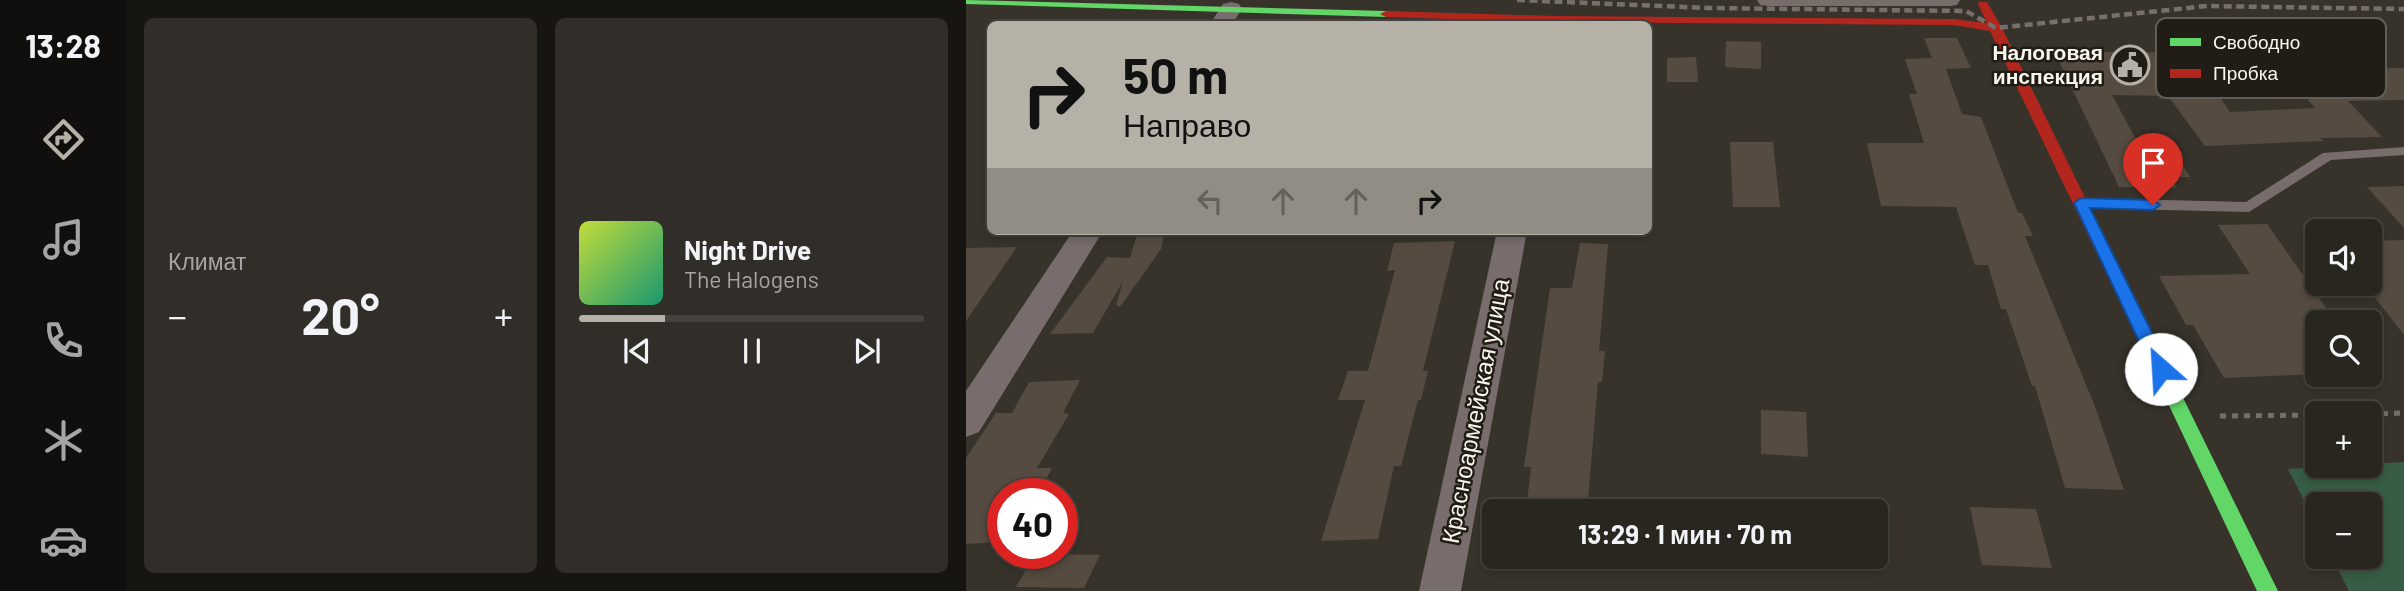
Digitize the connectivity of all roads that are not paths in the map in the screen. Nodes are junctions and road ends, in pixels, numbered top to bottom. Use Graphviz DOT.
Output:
graph roads {
  1 [pos="1768,0"];
  2 [pos="1949,0"];
  3 [pos="1980,0"];
  4 [pos="966,1"];
  5 [pos="1226,17"];
  6 [pos="1488,21"];
  7 [pos="1652,22"];
  8 [pos="1996,28"];
  9 [pos="2404,152"];
  10 [pos="2081,203"];
  11 [pos="1085,235"];
  12 [pos="1511,235"];
  13 [pos="966,421"];
  14 [pos="1440,591"];
  15 [pos="2268,591"];
  1 -- 2 [label="street"];
  3 -- 8 [label="street"];
  4 -- 5 [label="street"];
  5 -- 6 [label="street"];
  7 -- 8 [label="street"];
  8 -- 10 [label="street"];
  9 -- 10 [label="lane"];
  10 -- 15 [label="street"];
  11 -- 13 [label="street"];
  12 -- 14 [label="street, Красноармейская улица"];
}
